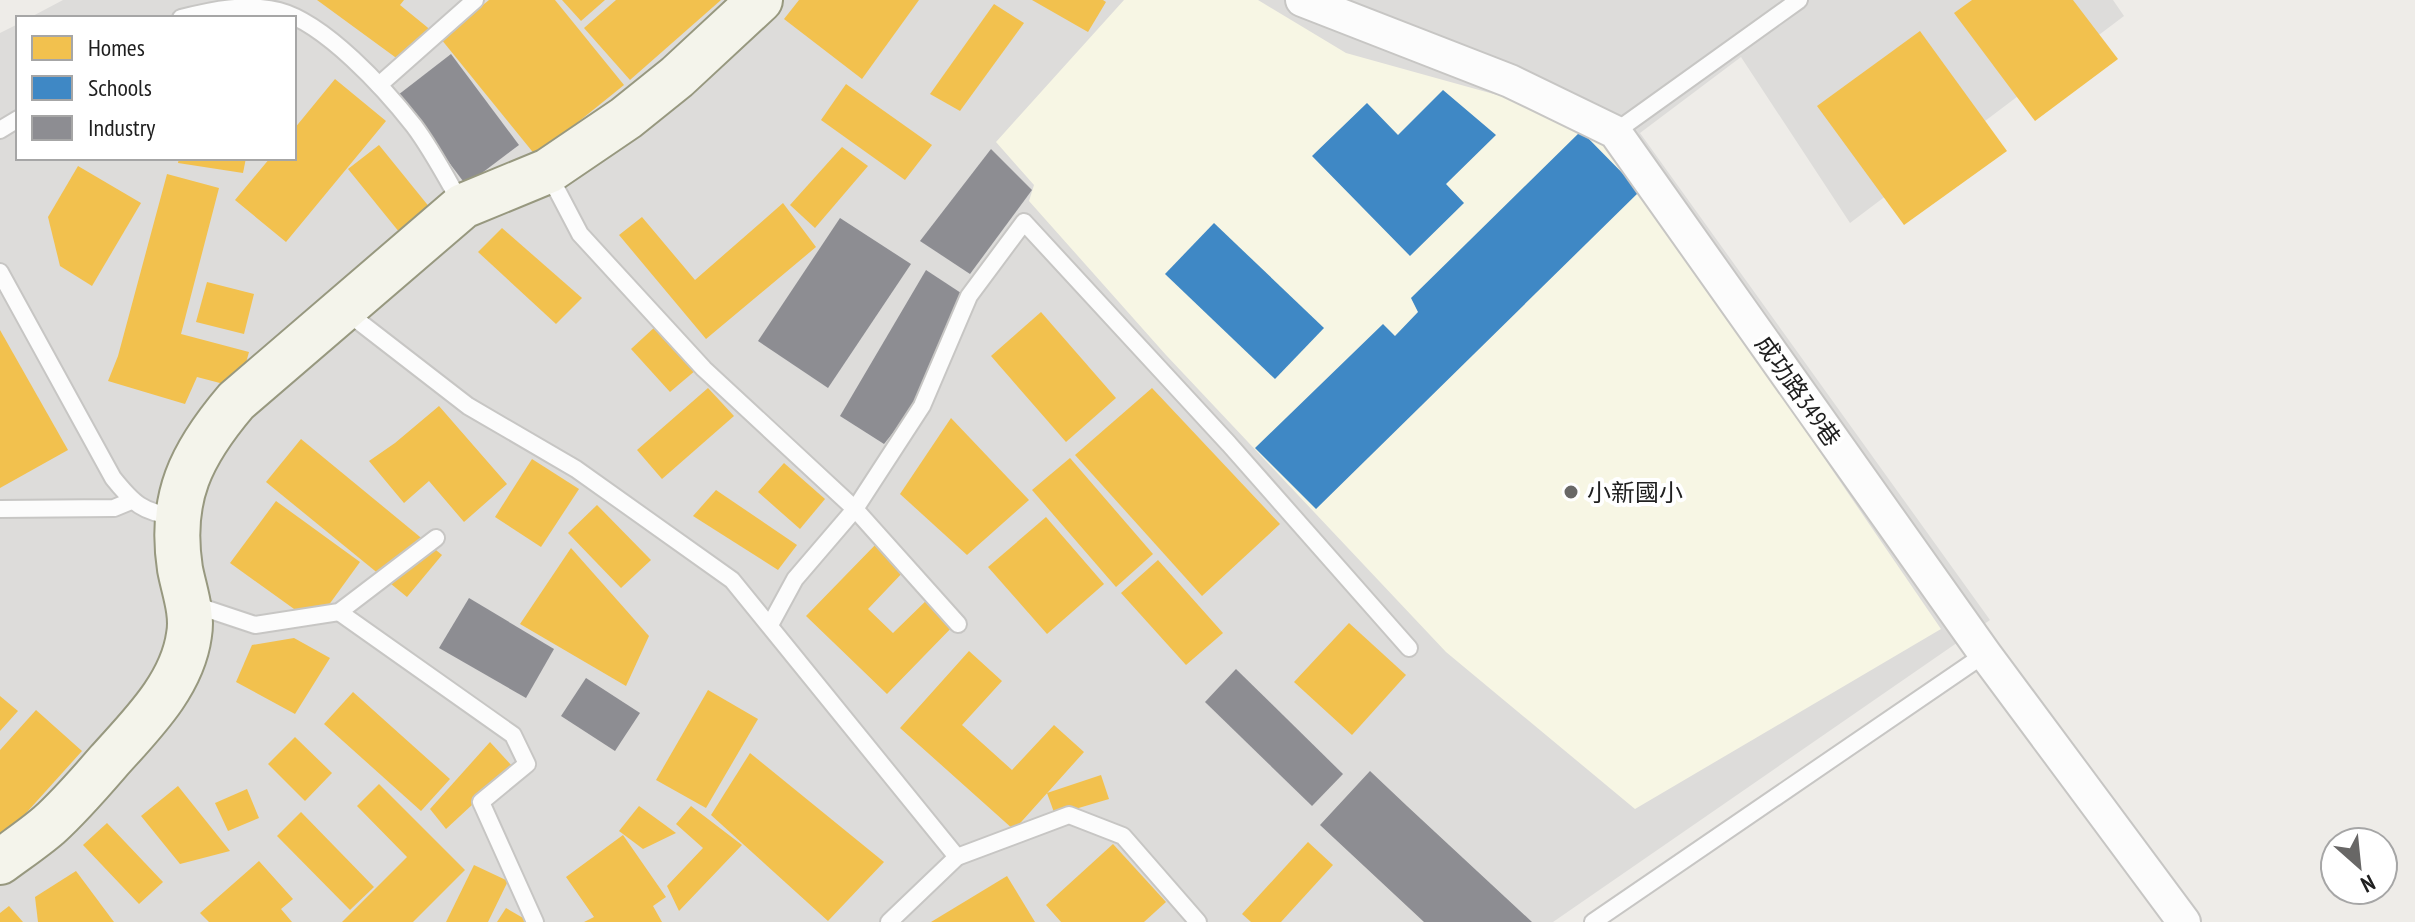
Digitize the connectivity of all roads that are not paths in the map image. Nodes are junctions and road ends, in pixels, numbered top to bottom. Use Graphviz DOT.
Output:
graph roads {
  1 [pos="475,0"];
  2 [pos="760,0"];
  3 [pos="1302,0"];
  4 [pos="1799,0"];
  5 [pos="192,16"];
  6 [pos="293,16"];
  7 [pos="296,17"];
  8 [pos="379,85"];
  9 [pos="1615,132"];
  10 [pos="548,171"];
  11 [pos="463,206"];
  12 [pos="0,272"];
  13 [pos="343,309"];
  14 [pos="131,501"];
  15 [pos="0,509"];
  16 [pos="855,509"];
  17 [pos="177,516"];
  18 [pos="436,538"];
  19 [pos="187,602"];
  20 [pos="339,612"];
  21 [pos="958,624"];
  22 [pos="770,625"];
  23 [pos="1409,648"];
  24 [pos="1985,654"];
  25 [pos="957,857"];
  26 [pos="0,862"];
  27 [pos="535,922"];
  28 [pos="889,922"];
  29 [pos="1198,922"];
  30 [pos="1593,922"];
  31 [pos="2184,922"];
  1 -- 8 [label="lane"];
  2 -- 10 [label="street"];
  3 -- 9 [label="street, 成功路349巷"];
  4 -- 9 [label="lane"];
  5 -- 6 [label="lane"];
  7 -- 8 [label="lane"];
  8 -- 11 [label="lane"];
  9 -- 24 [label="street, 成功路349巷"];
  10 -- 11 [label="street"];
  10 -- 16 [label="lane"];
  11 -- 13 [label="street"];
  12 -- 14 [label="lane"];
  13 -- 17 [label="street"];
  13 -- 22 [label="lane"];
  14 -- 15 [label="lane"];
  14 -- 17 [label="lane"];
  16 -- 21 [label="lane"];
  16 -- 22 [label="lane"];
  16 -- 23 [label="lane"];
  17 -- 19 [label="street"];
  18 -- 20 [label="lane"];
  19 -- 20 [label="lane"];
  19 -- 26 [label="street"];
  20 -- 27 [label="lane"];
  22 -- 25 [label="lane"];
  24 -- 30 [label="lane"];
  24 -- 31 [label="street, 成功路349巷"];
  25 -- 28 [label="lane"];
  25 -- 29 [label="lane"];
}
